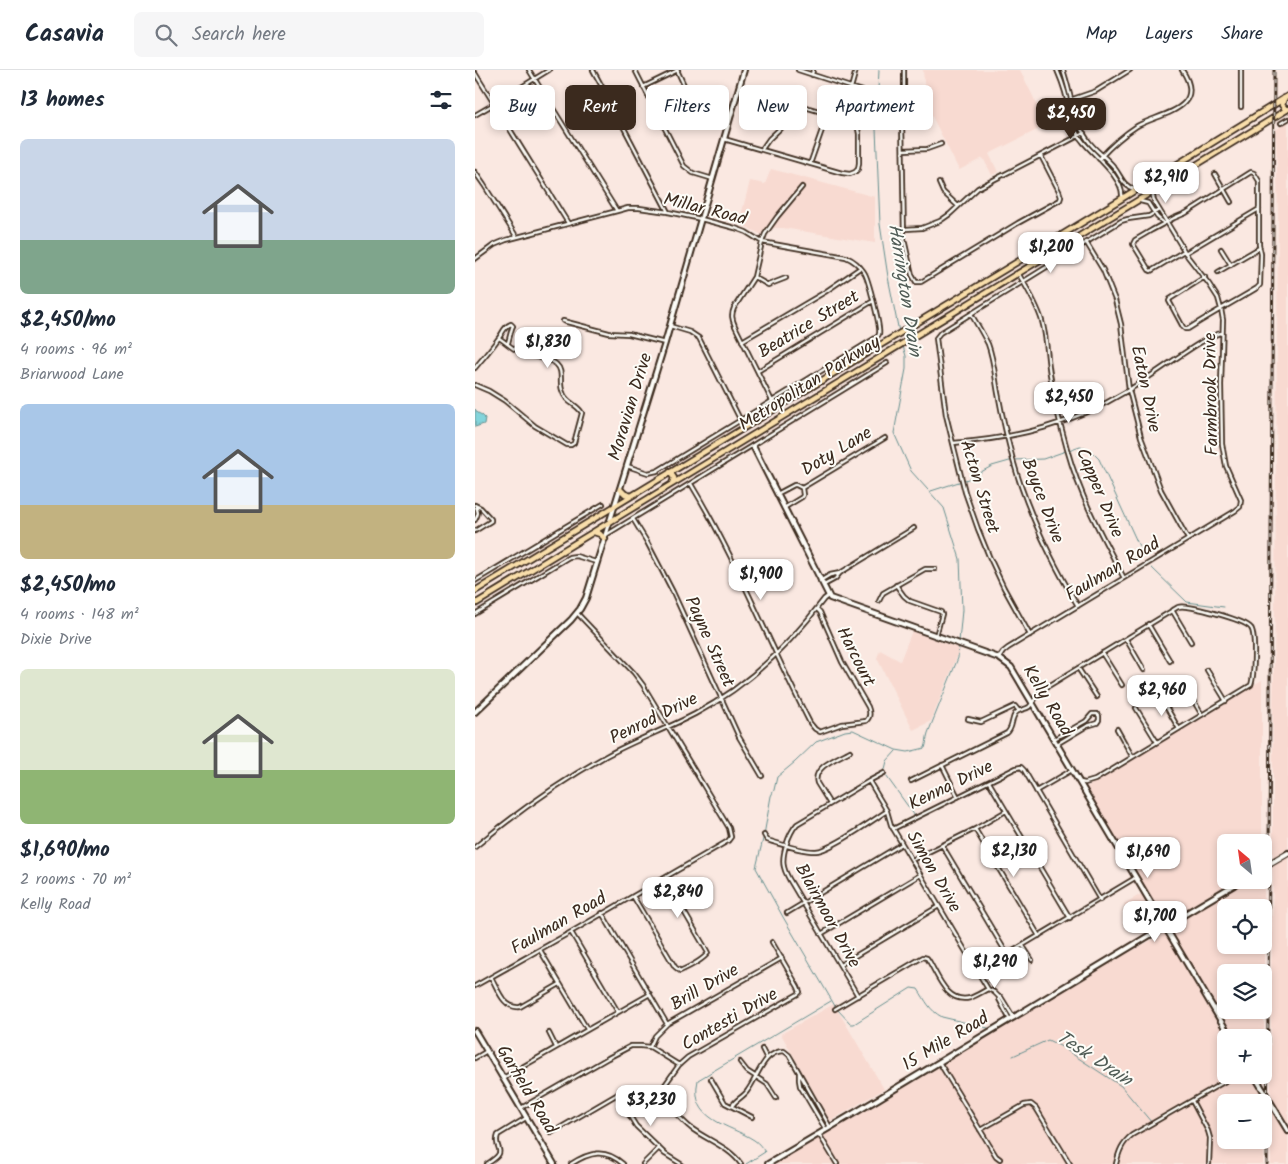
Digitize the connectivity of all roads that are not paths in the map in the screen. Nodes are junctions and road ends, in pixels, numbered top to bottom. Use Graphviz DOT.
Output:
graph roads {
  1 [pos="529,70"];
  2 [pos="549,70"];
  3 [pos="593,70"];
  4 [pos="635,70"];
  5 [pos="677,70"];
  6 [pos="745,70"];
  7 [pos="798,70"];
  8 [pos="813,70"];
  9 [pos="856,70"];
  10 [pos="904,70"];
  11 [pos="1057,70"];
  12 [pos="1063,70"];
  13 [pos="1130,70"];
  14 [pos="1182,70"];
  15 [pos="1241,70"];
  16 [pos="475,73"];
  17 [pos="812,75"];
  18 [pos="535,79"];
  19 [pos="1067,81"];
  20 [pos="1062,83"];
  21 [pos="525,85"];
  22 [pos="684,85"];
  23 [pos="842,85"];
  24 [pos="852,85"];
  25 [pos="643,87"];
  26 [pos="646,93"];
  27 [pos="490,97"];
  28 [pos="1286,97"];
  29 [pos="1067,100"];
  30 [pos="1071,100"];
  31 [pos="490,106"];
  32 [pos="1241,107"];
  33 [pos="1287,109"];
  34 [pos="817,111"];
  35 [pos="475,115"];
  36 [pos="1288,119"];
  37 [pos="1281,123"];
  38 [pos="510,130"];
  39 [pos="665,130"];
  40 [pos="822,130"];
  41 [pos="859,130"];
  42 [pos="1084,134"];
  43 [pos="1079,136"];
  44 [pos="724,139"];
  45 [pos="941,144"];
  46 [pos="762,149"];
  47 [pos="903,150"];
  48 [pos="1103,155"];
  49 [pos="1041,156"];
  50 [pos="1189,157"];
  51 [pos="1099,159"];
  52 [pos="810,164"];
  53 [pos="1190,168"];
  54 [pos="475,172"];
  55 [pos="1215,174"];
  56 [pos="713,179"];
  57 [pos="939,183"];
  58 [pos="802,187"];
  59 [pos="1224,189"];
  60 [pos="1135,190"];
  61 [pos="1152,191"];
  62 [pos="1121,199"];
  63 [pos="1137,200"];
  64 [pos="1231,202"];
  65 [pos="958,206"];
  66 [pos="1259,209"];
  67 [pos="1159,210"];
  68 [pos="617,211"];
  69 [pos="668,212"];
  70 [pos="1154,213"];
  71 [pos="701,219"];
  72 [pos="568,223"];
  73 [pos="1166,223"];
  74 [pos="905,229"];
  75 [pos="516,236"];
  76 [pos="762,242"];
  77 [pos="1086,242"];
  78 [pos="1259,248"];
  79 [pos="1221,249"];
  80 [pos="1184,252"];
  81 [pos="475,259"];
  82 [pos="1231,265"];
  83 [pos="861,268"];
  84 [pos="1218,272"];
  85 [pos="1018,273"];
  86 [pos="754,277"];
  87 [pos="1205,277"];
  88 [pos="786,278"];
  89 [pos="1023,281"];
  90 [pos="975,288"];
  91 [pos="977,298"];
  92 [pos="873,301"];
  93 [pos="1221,309"];
  94 [pos="971,314"];
  95 [pos="563,321"];
  96 [pos="670,326"];
  97 [pos="1222,333"];
  98 [pos="499,338"];
  99 [pos="742,341"];
  100 [pos="665,343"];
  101 [pos="508,344"];
  102 [pos="887,363"];
  103 [pos="475,368"];
  104 [pos="758,371"];
  105 [pos="475,385"];
  106 [pos="1129,390"];
  107 [pos="772,401"];
  108 [pos="741,420"];
  109 [pos="1060,424"];
  110 [pos="1007,437"];
  111 [pos="885,438"];
  112 [pos="953,443"];
  113 [pos="753,446"];
  114 [pos="627,466"];
  115 [pos="670,472"];
  116 [pos="672,484"];
  117 [pos="691,484"];
  118 [pos="802,488"];
  119 [pos="620,489"];
  120 [pos="777,494"];
  121 [pos="631,496"];
  122 [pos="603,504"];
  123 [pos="475,505"];
  124 [pos="1241,505"];
  125 [pos="615,506"];
  126 [pos="784,508"];
  127 [pos="633,518"];
  128 [pos="475,520"];
  129 [pos="610,522"];
  130 [pos="914,528"];
  131 [pos="475,531"];
  132 [pos="594,532"];
  133 [pos="605,537"];
  134 [pos="1188,539"];
  135 [pos="553,544"];
  136 [pos="555,556"];
  137 [pos="597,563"];
  138 [pos="935,569"];
  139 [pos="840,573"];
  140 [pos="1124,578"];
  141 [pos="820,580"];
  142 [pos="475,581"];
  143 [pos="823,586"];
  144 [pos="896,586"];
  145 [pos="475,591"];
  146 [pos="828,596"];
  147 [pos="879,601"];
  148 [pos="475,604"];
  149 [pos="1078,606"];
  150 [pos="817,609"];
  151 [pos="1173,610"];
  152 [pos="577,613"];
  153 [pos="475,614"];
  154 [pos="1148,624"];
  155 [pos="1030,635"];
  156 [pos="936,636"];
  157 [pos="1126,638"];
  158 [pos="1191,642"];
  159 [pos="1102,654"];
  160 [pos="776,655"];
  161 [pos="999,658"];
  162 [pos="1170,661"];
  163 [pos="1078,668"];
  164 [pos="1144,670"];
  165 [pos="1207,670"];
  166 [pos="1183,683"];
  167 [pos="1121,686"];
  168 [pos="1161,696"];
  169 [pos="1097,697"];
  170 [pos="721,699"];
  171 [pos="1225,701"];
  172 [pos="1033,703"];
  173 [pos="1136,708"];
  174 [pos="1019,711"];
  175 [pos="475,712"];
  176 [pos="1202,715"];
  177 [pos="968,718"];
  178 [pos="669,726"];
  179 [pos="1117,729"];
  180 [pos="1179,729"];
  181 [pos="1053,739"];
  182 [pos="1157,742"];
  183 [pos="1057,744"];
  184 [pos="849,751"];
  185 [pos="1132,756"];
  186 [pos="942,765"];
  187 [pos="1072,770"];
  188 [pos="884,773"];
  189 [pos="762,776"];
  190 [pos="869,781"];
  191 [pos="911,781"];
  192 [pos="989,782"];
  193 [pos="1079,782"];
  194 [pos="1036,792"];
  195 [pos="958,797"];
  196 [pos="830,804"];
  197 [pos="1006,811"];
  198 [pos="887,812"];
  199 [pos="893,829"];
  200 [pos="975,829"];
  201 [pos="764,835"];
  202 [pos="902,844"];
  203 [pos="786,845"];
  204 [pos="942,845"];
  205 [pos="475,847"];
  206 [pos="1288,853"];
  207 [pos="912,860"];
  208 [pos="1273,862"];
  209 [pos="920,875"];
  210 [pos="664,878"];
  211 [pos="1136,878"];
  212 [pos="1227,889"];
  213 [pos="633,896"];
  214 [pos="1100,900"];
  215 [pos="802,904"];
  216 [pos="939,906"];
  217 [pos="602,913"];
  218 [pos="787,913"];
  219 [pos="1070,918"];
  220 [pos="1165,926"];
  221 [pos="571,932"];
  222 [pos="821,934"];
  223 [pos="1039,936"];
  224 [pos="772,942"];
  225 [pos="1023,946"];
  226 [pos="540,950"];
  227 [pos="1007,954"];
  228 [pos="782,958"];
  229 [pos="1032,960"];
  230 [pos="840,965"];
  231 [pos="977,972"];
  232 [pos="491,977"];
  233 [pos="560,984"];
  234 [pos="475,986"];
  235 [pos="988,989"];
  236 [pos="650,994"];
  237 [pos="858,996"];
  238 [pos="835,1009"];
  239 [pos="618,1012"];
  240 [pos="1012,1019"];
  241 [pos="667,1024"];
  242 [pos="587,1029"];
  243 [pos="1226,1029"];
  244 [pos="475,1031"];
  245 [pos="549,1033"];
  246 [pos="556,1047"];
  247 [pos="650,1048"];
  248 [pos="762,1049"];
  249 [pos="487,1051"];
  250 [pos="475,1058"];
  251 [pos="767,1059"];
  252 [pos="741,1062"];
  253 [pos="939,1062"];
  254 [pos="679,1066"];
  255 [pos="755,1077"];
  256 [pos="503,1078"];
  257 [pos="711,1079"];
  258 [pos="1221,1084"];
  259 [pos="1259,1084"];
  260 [pos="617,1094"];
  261 [pos="657,1096"];
  262 [pos="776,1098"];
  263 [pos="1192,1101"];
  264 [pos="732,1106"];
  265 [pos="521,1108"];
  266 [pos="752,1117"];
  267 [pos="527,1118"];
  268 [pos="828,1129"];
  269 [pos="980,1130"];
  270 [pos="1288,1132"];
  271 [pos="551,1133"];
  272 [pos="819,1134"];
  273 [pos="659,1148"];
  274 [pos="1000,1159"];
  275 [pos="487,1164"];
  276 [pos="554,1164"];
  277 [pos="571,1164"];
  278 [pos="623,1164"];
  279 [pos="643,1164"];
  280 [pos="681,1164"];
  281 [pos="741,1164"];
  282 [pos="768,1164"];
  283 [pos="837,1164"];
  284 [pos="1070,1164"];
  285 [pos="1116,1164"];
  286 [pos="1209,1164"];
  1 -- 18 [label="street"];
  2 -- 18 [label="street"];
  3 -- 69 [label="street"];
  4 -- 25 [label="street"];
  5 -- 22 [label="street"];
  5 -- 25 [label="street"];
  6 -- 44 [label="street, Moravian Drive"];
  7 -- 17 [label="street"];
  8 -- 17 [label="street"];
  9 -- 24 [label="street"];
  10 -- 47 [label="street"];
  11 -- 20 [label="street"];
  12 -- 19 [label="street"];
  13 -- 30 [label="street"];
  14 -- 48 [label="street"];
  15 -- 32 [label="street"];
  16 -- 27 [label="street"];
  17 -- 23 [label="street"];
  18 -- 21 [label="street"];
  18 -- 68 [label="street"];
  19 -- 20 [label="street"];
  19 -- 30 [label="street"];
  20 -- 29 [label="street"];
  25 -- 26 [label="street"];
  28 -- 33 [label="main road"];
  28 -- 50 [label="main road, Metropolitan Parkway"];
  29 -- 30 [label="street"];
  29 -- 43 [label="street"];
  30 -- 42 [label="street"];
  31 -- 35 [label="street"];
  33 -- 53 [label="main road, Metropolitan Parkway"];
  34 -- 46 [label="street"];
  36 -- 37 [label="street"];
  38 -- 72 [label="street"];
  39 -- 56 [label="street"];
  40 -- 52 [label="street"];
  41 -- 52 [label="street"];
  42 -- 43 [label="street"];
  42 -- 48 [label="street"];
  43 -- 49 [label="street"];
  43 -- 51 [label="street"];
  44 -- 46 [label="street"];
  44 -- 56 [label="street, Moravian Drive"];
  45 -- 47 [label="street"];
  46 -- 52 [label="street"];
  47 -- 74 [label="street"];
  48 -- 51 [label="street"];
  48 -- 60 [label="street"];
  49 -- 65 [label="street"];
  49 -- 74 [label="street"];
  50 -- 53 [label="main road"];
  50 -- 60 [label="main road, Metropolitan Parkway"];
  51 -- 62 [label="street"];
  53 -- 61 [label="main road, Metropolitan Parkway"];
  54 -- 75 [label="street"];
  55 -- 59 [label="street"];
  56 -- 71 [label="street, Moravian Drive"];
  57 -- 65 [label="street"];
  58 -- 76 [label="street"];
  59 -- 64 [label="street"];
  59 -- 66 [label="street, Farmbrook Drive"];
  59 -- 73 [label="street, Farmbrook Drive"];
  60 -- 62 [label="main road, Metropolitan Parkway"];
  61 -- 63 [label="main road, Metropolitan Parkway"];
  61 -- 67 [label="street, Farmbrook Drive"];
  62 -- 90 [label="main road, Metropolitan Parkway"];
  63 -- 70 [label="street, Farmbrook Drive"];
  63 -- 85 [label="main road, Metropolitan Parkway"];
  65 -- 74 [label="street"];
  66 -- 78 [label="street, Farmbrook Drive"];
  66 -- 80 [label="street, Farmbrook Drive"];
  67 -- 70 [label="street"];
  67 -- 73 [label="street, Farmbrook Drive"];
  68 -- 69 [label="street, Millar Road"];
  68 -- 72 [label="street, Millar Road"];
  69 -- 71 [label="street, Millar Road"];
  70 -- 73 [label="street, Farmbrook Drive"];
  70 -- 77 [label="street"];
  71 -- 76 [label="street, Millar Road"];
  71 -- 96 [label="street, Moravian Drive"];
  72 -- 75 [label="street, Millar Road"];
  73 -- 80 [label="street, Farmbrook Drive"];
  73 -- 80 [label="street, Farmbrook Drive"];
  75 -- 81 [label="street, Millar Road"];
  76 -- 83 [label="street, Millar Road"];
  76 -- 86 [label="street"];
  77 -- 89 [label="street"];
  77 -- 106 [label="street, Eaton Drive"];
  78 -- 82 [label="street"];
  78 -- 93 [label="street, Farmbrook Drive"];
  79 -- 82 [label="street"];
  80 -- 87 [label="street, Farmbrook Drive"];
  82 -- 84 [label="street"];
  83 -- 92 [label="street"];
  83 -- 99 [label="street"];
  85 -- 89 [label="street, Capper Drive"];
  85 -- 91 [label="main road, Metropolitan Parkway"];
  86 -- 88 [label="street"];
  86 -- 99 [label="street"];
  87 -- 93 [label="street, Farmbrook Drive"];
  87 -- 93 [label="street, Farmbrook Drive"];
  89 -- 94 [label="street"];
  89 -- 109 [label="street, Capper Drive"];
  90 -- 91 [label="main road"];
  90 -- 115 [label="main road, Metropolitan Parkway"];
  91 -- 116 [label="main road, Metropolitan Parkway"];
  92 -- 104 [label="street, Beatrice Street"];
  92 -- 107 [label="street"];
  93 -- 97 [label="street, Farmbrook Drive"];
  94 -- 110 [label="street, Boyce Drive"];
  94 -- 112 [label="street, Acton Street"];
  95 -- 100 [label="street"];
  96 -- 100 [label="street, Moravian Drive"];
  96 -- 108 [label="street"];
  97 -- 106 [label="street"];
  97 -- 124 [label="street, Farmbrook Drive"];
  98 -- 101 [label="street"];
  98 -- 101 [label="street"];
  98 -- 103 [label="street"];
  99 -- 104 [label="street"];
  100 -- 114 [label="street, Moravian Drive"];
  101 -- 105 [label="street"];
  102 -- 113 [label="street"];
  104 -- 107 [label="street"];
  106 -- 109 [label="street"];
  106 -- 134 [label="street, Eaton Drive"];
  107 -- 108 [label="street"];
  108 -- 114 [label="street"];
  109 -- 110 [label="street"];
  109 -- 140 [label="street, Capper Drive"];
  110 -- 112 [label="street"];
  110 -- 149 [label="street, Boyce Drive"];
  111 -- 118 [label="street, Doty Lane"];
  112 -- 155 [label="street, Acton Street"];
  113 -- 117 [label="street"];
  113 -- 120 [label="street"];
  114 -- 119 [label="street, Moravian Drive"];
  115 -- 116 [label="main road"];
  115 -- 121 [label="main road, Metropolitan Parkway"];
  116 -- 129 [label="main road, Metropolitan Parkway"];
  117 -- 127 [label="street"];
  117 -- 160 [label="street"];
  118 -- 120 [label="street, Doty Lane"];
  118 -- 126 [label="street, Doty Lane"];
  119 -- 121 [label="main road"];
  119 -- 125 [label="street, Moravian Drive"];
  120 -- 126 [label="street"];
  121 -- 125 [label="main road, Metropolitan Parkway"];
  122 -- 142 [label="street"];
  123 -- 128 [label="street"];
  123 -- 131 [label="street"];
  124 -- 134 [label="street, Faulman Road"];
  125 -- 129 [label="street, Moravian Drive"];
  125 -- 135 [label="main road, Metropolitan Parkway"];
  126 -- 141 [label="street"];
  127 -- 133 [label="street"];
  127 -- 170 [label="street, Payne Street"];
  129 -- 132 [label="main road, Metropolitan Parkway"];
  129 -- 133 [label="street, Moravian Drive"];
  130 -- 139 [label="street"];
  132 -- 133 [label="main road"];
  132 -- 136 [label="main road, Metropolitan Parkway"];
  133 -- 137 [label="street, Moravian Drive"];
  134 -- 140 [label="street, Faulman Road"];
  135 -- 136 [label="main road"];
  135 -- 145 [label="main road, Metropolitan Parkway"];
  136 -- 148 [label="main road, Metropolitan Parkway"];
  137 -- 152 [label="street, Moravian Drive"];
  137 -- 153 [label="street"];
  138 -- 144 [label="street"];
  139 -- 141 [label="street"];
  139 -- 143 [label="street"];
  140 -- 149 [label="street, Faulman Road"];
  141 -- 143 [label="street"];
  143 -- 146 [label="street"];
  144 -- 147 [label="street"];
  144 -- 156 [label="street"];
  146 -- 150 [label="street, Penrod Drive"];
  146 -- 156 [label="street, Kelly Road"];
  149 -- 155 [label="street, Faulman Road"];
  150 -- 160 [label="street, Penrod Drive"];
  150 -- 160 [label="street, Harcourt"];
  151 -- 154 [label="street"];
  151 -- 158 [label="street"];
  151 -- 171 [label="street"];
  152 -- 175 [label="street, Moravian Drive"];
  152 -- 178 [label="street"];
  154 -- 157 [label="street"];
  154 -- 162 [label="street"];
  155 -- 161 [label="street, Faulman Road"];
  156 -- 161 [label="street, Kelly Road"];
  157 -- 159 [label="street"];
  157 -- 164 [label="street"];
  159 -- 163 [label="street"];
  159 -- 167 [label="street"];
  160 -- 170 [label="street, Penrod Drive"];
  161 -- 172 [label="street, Kelly Road"];
  163 -- 169 [label="street"];
  163 -- 172 [label="street"];
  165 -- 171 [label="street"];
  166 -- 176 [label="street"];
  168 -- 180 [label="street"];
  170 -- 178 [label="street, Penrod Drive"];
  170 -- 189 [label="street, Payne Street"];
  171 -- 176 [label="street"];
  172 -- 174 [label="street"];
  172 -- 181 [label="street, Kelly Road"];
  173 -- 182 [label="street"];
  174 -- 177 [label="street"];
  174 -- 186 [label="street"];
  176 -- 180 [label="street"];
  178 -- 205 [label="street, Penrod Drive"];
  178 -- 210 [label="street, Faulman Road"];
  179 -- 185 [label="street"];
  180 -- 182 [label="street"];
  181 -- 183 [label="street, Kelly Road"];
  181 -- 183 [label="street"];
  182 -- 185 [label="street"];
  183 -- 187 [label="street, Kelly Road"];
  184 -- 196 [label="street"];
  185 -- 193 [label="street"];
  186 -- 191 [label="street"];
  186 -- 195 [label="street"];
  187 -- 193 [label="street, Kelly Road"];
  187 -- 194 [label="street"];
  188 -- 190 [label="street"];
  190 -- 196 [label="street"];
  190 -- 198 [label="street, Simon Drive"];
  192 -- 194 [label="street, Kenna Drive"];
  192 -- 195 [label="street, Kenna Drive"];
  192 -- 197 [label="street"];
  193 -- 211 [label="street, Kelly Road"];
  194 -- 214 [label="street"];
  195 -- 199 [label="street, Kenna Drive"];
  196 -- 203 [label="street"];
  197 -- 200 [label="street"];
  197 -- 219 [label="street"];
  198 -- 199 [label="street, Simon Drive"];
  198 -- 203 [label="street"];
  199 -- 202 [label="street, Simon Drive"];
  200 -- 204 [label="street"];
  200 -- 223 [label="street"];
  201 -- 203 [label="street"];
  202 -- 207 [label="street, Simon Drive"];
  202 -- 215 [label="street"];
  203 -- 215 [label="street, Blairmoor Drive"];
  204 -- 207 [label="street"];
  204 -- 227 [label="street"];
  206 -- 208 [label="street"];
  207 -- 209 [label="street, Simon Drive"];
  209 -- 216 [label="street, Simon Drive"];
  209 -- 222 [label="street"];
  210 -- 213 [label="street, Faulman Road"];
  210 -- 213 [label="street"];
  211 -- 214 [label="street"];
  211 -- 220 [label="street, Kelly Road"];
  212 -- 220 [label="street, 15 Mile Road"];
  213 -- 217 [label="street, Faulman Road"];
  214 -- 219 [label="street"];
  215 -- 218 [label="street"];
  215 -- 222 [label="street, Blairmoor Drive"];
  216 -- 230 [label="street"];
  216 -- 231 [label="street, Simon Drive"];
  217 -- 221 [label="street, Faulman Road"];
  217 -- 236 [label="street"];
  219 -- 223 [label="street"];
  220 -- 240 [label="street, 15 Mile Road"];
  220 -- 243 [label="street, Kelly Road"];
  221 -- 226 [label="street, Faulman Road"];
  221 -- 239 [label="street"];
  222 -- 230 [label="street, Blairmoor Drive"];
  223 -- 225 [label="street"];
  224 -- 228 [label="street"];
  225 -- 227 [label="street"];
  225 -- 229 [label="street"];
  226 -- 232 [label="street, Faulman Road"];
  226 -- 233 [label="street"];
  227 -- 231 [label="street"];
  228 -- 241 [label="street, Brill Drive"];
  228 -- 254 [label="street, Contesti Drive"];
  230 -- 237 [label="street, Blairmoor Drive"];
  231 -- 235 [label="street, Simon Drive"];
  232 -- 233 [label="street"];
  232 -- 234 [label="street, Faulman Road"];
  233 -- 242 [label="street"];
  235 -- 237 [label="street"];
  235 -- 240 [label="street, Simon Drive"];
  236 -- 239 [label="street"];
  236 -- 241 [label="street"];
  237 -- 238 [label="street"];
  239 -- 242 [label="street"];
  240 -- 253 [label="street, 15 Mile Road"];
  241 -- 247 [label="street, Brill Drive"];
  242 -- 246 [label="street"];
  244 -- 249 [label="street, Garfield Road"];
  245 -- 246 [label="street"];
  246 -- 256 [label="street"];
  247 -- 254 [label="street"];
  247 -- 265 [label="street"];
  248 -- 251 [label="street"];
  249 -- 250 [label="street"];
  249 -- 256 [label="street, Garfield Road"];
  251 -- 255 [label="street"];
  251 -- 268 [label="street"];
  252 -- 255 [label="street"];
  253 -- 268 [label="street, 15 Mile Road"];
  253 -- 269 [label="street"];
  254 -- 261 [label="street, Contesti Drive"];
  255 -- 262 [label="street"];
  255 -- 264 [label="street"];
  256 -- 265 [label="street, Garfield Road"];
  257 -- 264 [label="street"];
  258 -- 263 [label="street"];
  259 -- 270 [label="street"];
  260 -- 261 [label="street"];
  260 -- 271 [label="street"];
  260 -- 273 [label="street"];
  261 -- 281 [label="street"];
  263 -- 285 [label="street"];
  263 -- 286 [label="street"];
  264 -- 266 [label="street"];
  265 -- 267 [label="street, Garfield Road"];
  267 -- 275 [label="street"];
  267 -- 276 [label="street, Garfield Road"];
  268 -- 272 [label="street, 15 Mile Road"];
  269 -- 274 [label="street"];
  269 -- 284 [label="street"];
  272 -- 282 [label="street, 15 Mile Road"];
  272 -- 283 [label="street"];
  273 -- 279 [label="street"];
  273 -- 280 [label="street"];
  277 -- 278 [label="street"];
}
